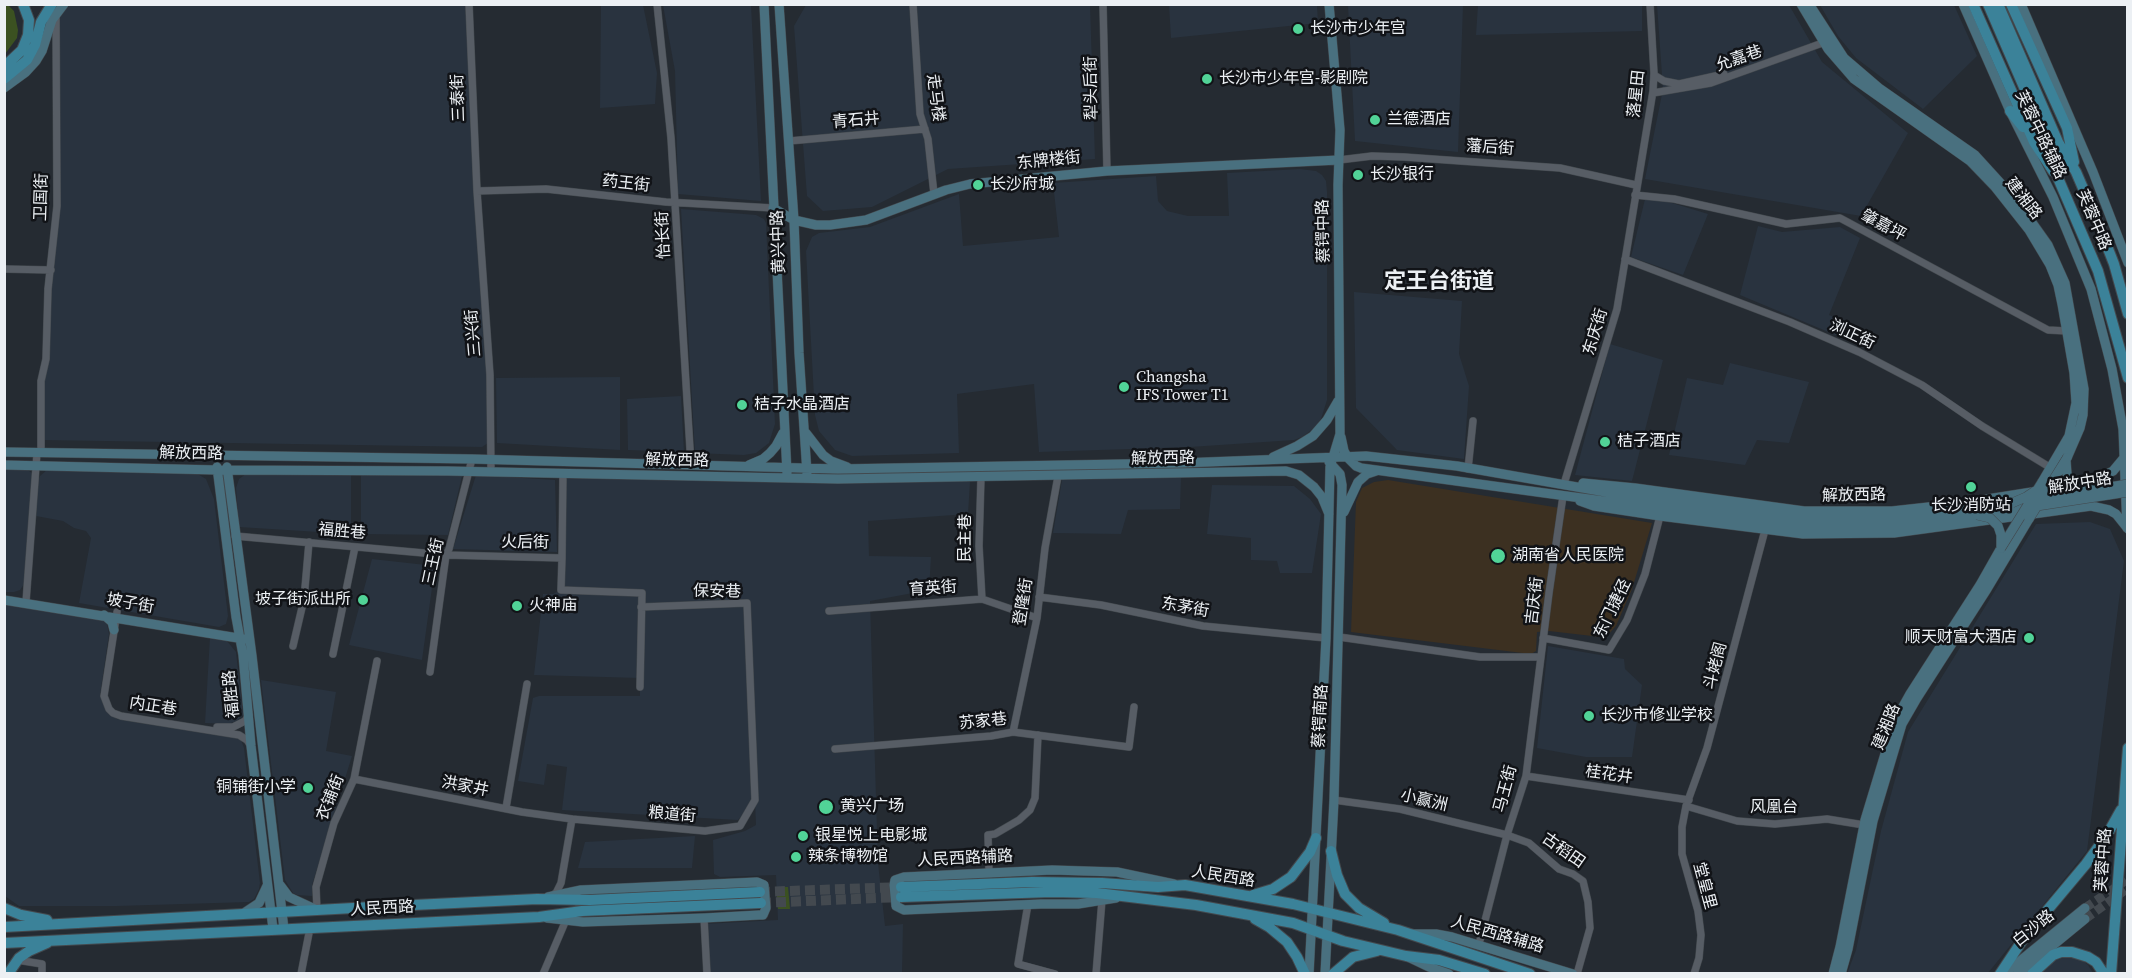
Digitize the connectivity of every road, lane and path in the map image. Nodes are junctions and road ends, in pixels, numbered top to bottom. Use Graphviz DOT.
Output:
graph roads {
  1 [pos="23,4"];
  2 [pos="64,4"];
  3 [pos="470,4"];
  4 [pos="657,4"];
  5 [pos="764,4"];
  6 [pos="779,4"];
  7 [pos="913,4"];
  8 [pos="1103,4"];
  9 [pos="1329,4"];
  10 [pos="1650,4"];
  11 [pos="1801,4"];
  12 [pos="1809,4"];
  13 [pos="1963,4"];
  14 [pos="1973,4"];
  15 [pos="1989,4"];
  16 [pos="1998,4"];
  17 [pos="2011,4"];
  18 [pos="2021,4"];
  19 [pos="54,8"];
  20 [pos="1826,40"];
  21 [pos="4,67"];
  22 [pos="1654,75"];
  23 [pos="4,79"];
  24 [pos="4,88"];
  25 [pos="2056,92"];
  26 [pos="1653,93"];
  27 [pos="2014,109"];
  28 [pos="925,129"];
  29 [pos="789,141"];
  30 [pos="1339,159"];
  31 [pos="1107,171"];
  32 [pos="2076,172"];
  33 [pos="2058,178"];
  34 [pos="1636,185"];
  35 [pos="477,191"];
  36 [pos="934,194"];
  37 [pos="1635,195"];
  38 [pos="675,203"];
  39 [pos="773,208"];
  40 [pos="794,220"];
  41 [pos="1625,259"];
  42 [pos="2127,263"];
  43 [pos="4,269"];
  44 [pos="51,270"];
  45 [pos="2127,314"];
  46 [pos="2067,331"];
  47 [pos="2127,378"];
  48 [pos="1340,396"];
  49 [pos="1473,421"];
  50 [pos="784,424"];
  51 [pos="804,425"];
  52 [pos="1340,434"];
  53 [pos="2126,451"];
  54 [pos="4,452"];
  55 [pos="39,453"];
  56 [pos="221,455"];
  57 [pos="1347,456"];
  58 [pos="2067,458"];
  59 [pos="472,459"];
  60 [pos="1268,459"];
  61 [pos="491,460"];
  62 [pos="1332,460"];
  63 [pos="4,465"];
  64 [pos="691,465"];
  65 [pos="36,466"];
  66 [pos="742,467"];
  67 [pos="786,468"];
  68 [pos="807,468"];
  69 [pos="2051,468"];
  70 [pos="855,469"];
  71 [pos="1468,469"];
  72 [pos="192,470"];
  73 [pos="222,470"];
  74 [pos="244,471"];
  75 [pos="469,471"];
  76 [pos="1379,471"];
  77 [pos="491,472"];
  78 [pos="563,474"];
  79 [pos="1058,476"];
  80 [pos="981,477"];
  81 [pos="787,478"];
  82 [pos="808,479"];
  83 [pos="2042,482"];
  84 [pos="1564,483"];
  85 [pos="2127,484"];
  86 [pos="2094,489"];
  87 [pos="225,490"];
  88 [pos="2127,492"];
  89 [pos="1563,496"];
  90 [pos="1633,500"];
  91 [pos="2012,503"];
  92 [pos="2034,503"];
  93 [pos="2051,504"];
  94 [pos="1329,514"];
  95 [pos="1977,515"];
  96 [pos="1660,516"];
  97 [pos="2028,519"];
  98 [pos="1342,520"];
  99 [pos="2127,528"];
  100 [pos="1765,530"];
  101 [pos="235,536"];
  102 [pos="309,542"];
  103 [pos="356,547"];
  104 [pos="2001,548"];
  105 [pos="446,555"];
  106 [pos="562,558"];
  107 [pos="4,595"];
  108 [pos="1040,597"];
  109 [pos="982,599"];
  110 [pos="4,600"];
  111 [pos="26,600"];
  112 [pos="641,607"];
  113 [pos="829,611"];
  114 [pos="104,615"];
  115 [pos="119,615"];
  116 [pos="236,617"];
  117 [pos="1036,618"];
  118 [pos="132,620"];
  119 [pos="116,631"];
  120 [pos="226,633"];
  121 [pos="244,636"];
  122 [pos="1339,637"];
  123 [pos="1326,638"];
  124 [pos="1543,638"];
  125 [pos="293,645"];
  126 [pos="242,651"];
  127 [pos="333,654"];
  128 [pos="1541,657"];
  129 [pos="377,661"];
  130 [pos="430,672"];
  131 [pos="527,684"];
  132 [pos="640,687"];
  133 [pos="1134,707"];
  134 [pos="250,712"];
  135 [pos="1014,732"];
  136 [pos="1038,735"];
  137 [pos="251,746"];
  138 [pos="2127,748"];
  139 [pos="835,749"];
  140 [pos="1526,776"];
  141 [pos="354,779"];
  142 [pos="755,800"];
  143 [pos="1334,800"];
  144 [pos="2124,802"];
  145 [pos="1687,803"];
  146 [pos="506,808"];
  147 [pos="572,819"];
  148 [pos="1864,825"];
  149 [pos="1507,836"];
  150 [pos="1316,838"];
  151 [pos="1331,851"];
  152 [pos="989,872"];
  153 [pos="278,880"];
  154 [pos="267,881"];
  155 [pos="1185,885"];
  156 [pos="550,896"];
  157 [pos="1250,896"];
  158 [pos="1125,897"];
  159 [pos="537,899"];
  160 [pos="1102,900"];
  161 [pos="1028,904"];
  162 [pos="4,908"];
  163 [pos="1312,909"];
  164 [pos="317,910"];
  165 [pos="277,912"];
  166 [pos="1244,913"];
  167 [pos="1328,913"];
  168 [pos="242,914"];
  169 [pos="538,917"];
  170 [pos="704,918"];
  171 [pos="566,920"];
  172 [pos="83,923"];
  173 [pos="4,927"];
  174 [pos="310,928"];
  175 [pos="279,929"];
  176 [pos="1311,930"];
  177 [pos="1398,930"];
  178 [pos="1412,934"];
  179 [pos="1327,935"];
  180 [pos="64,939"];
  181 [pos="4,943"];
  182 [pos="1479,944"];
  183 [pos="1381,950"];
  184 [pos="17,960"];
  185 [pos="1449,968"];
  186 [pos="9,974"];
  187 [pos="42,974"];
  188 [pos="301,974"];
  189 [pos="543,974"];
  190 [pos="707,974"];
  191 [pos="1055,974"];
  192 [pos="1099,974"];
  193 [pos="1305,974"];
  194 [pos="1309,974"];
  195 [pos="1325,974"];
  196 [pos="1333,974"];
  197 [pos="1485,974"];
  198 [pos="1530,974"];
  199 [pos="1575,974"];
  200 [pos="1694,974"];
  201 [pos="1833,974"];
  202 [pos="1841,974"];
  203 [pos="2002,974"];
  204 [pos="2018,974"];
  205 [pos="2032,974"];
  206 [pos="2104,974"];
  207 [pos="2111,974"];
  1 -- 21 [label="main road"];
  2 -- 19 [label="main road"];
  3 -- 35 [label="street, 三泰街"];
  4 -- 38 [label="street, 怡长街"];
  5 -- 39 [label="main road, 黄兴中路"];
  6 -- 29 [label="main road, 黄兴中路"];
  7 -- 28 [label="street, 走马楼"];
  8 -- 31 [label="street, 犁头后街"];
  9 -- 30 [label="main road, 蔡锷中路"];
  10 -- 22 [label="street, 落星田"];
  11 -- 20 [label="main road, 建湘路"];
  12 -- 20 [label="main road, 建湘路"];
  13 -- 27 [label="main road, 芙蓉中路辅路"];
  14 -- 27 [label="main road, 芙蓉中路"];
  15 -- 33 [label="main road, 芙蓉中路"];
  16 -- 32 [label="main road, 芙蓉中路"];
  17 -- 25 [label="main road, 芙蓉中路"];
  18 -- 25 [label="main road, 芙蓉中路辅路"];
  19 -- 23 [label="main road"];
  19 -- 24 [label="main road"];
  19 -- 44 [label="street, 卫国街"];
  20 -- 22 [label="street, 允嘉巷"];
  20 -- 26 [label="street, 允嘉巷"];
  20 -- 46 [label="main road, 建湘路"];
  20 -- 58 [label="main road, 建湘路"];
  22 -- 26 [label="street, 落星田"];
  25 -- 32 [label="main road, 芙蓉中路"];
  25 -- 42 [label="main road, 芙蓉中路辅路"];
  26 -- 34 [label="street, 落星田"];
  27 -- 33 [label="main road, 芙蓉中路"];
  27 -- 53 [label="main road, 芙蓉中路辅路"];
  28 -- 29 [label="street, 青石井"];
  28 -- 36 [label="street, 走马楼"];
  29 -- 40 [label="main road, 黄兴中路"];
  30 -- 31 [label="main road, 东牌楼街"];
  30 -- 34 [label="street, 藩后街"];
  30 -- 48 [label="main road, 蔡锷中路"];
  31 -- 36 [label="main road, 东牌楼街"];
  32 -- 45 [label="main road, 芙蓉中路"];
  33 -- 47 [label="main road, 芙蓉中路"];
  34 -- 37 [label="street, 东庆街"];
  35 -- 38 [label="street, 药王街"];
  35 -- 61 [label="street, 三兴街"];
  36 -- 40 [label="main road, 东牌楼街"];
  37 -- 41 [label="street, 东庆街"];
  37 -- 46 [label="street, 肇嘉坪"];
  38 -- 39 [label="street, 药王街"];
  38 -- 64 [label="street, 怡长街"];
  39 -- 40 [label="main road, 东牌楼街"];
  39 -- 50 [label="main road, 黄兴中路"];
  40 -- 51 [label="main road, 黄兴中路"];
  41 -- 69 [label="street, 浏正街"];
  41 -- 84 [label="street, 东庆街"];
  43 -- 44 [label="street"];
  44 -- 55 [label="street, 卫国街"];
  46 -- 69 [label="main road, 建湘路"];
  48 -- 52 [label="main road, 蔡锷中路"];
  48 -- 60 [label="main road"];
  49 -- 71 [label="street"];
  50 -- 66 [label="main road"];
  50 -- 67 [label="main road, 黄兴中路"];
  51 -- 68 [label="main road, 黄兴中路"];
  51 -- 70 [label="main road"];
  52 -- 57 [label="main road"];
  52 -- 62 [label="main road, 蔡锷中路"];
  53 -- 84 [label="main road, 解放西路"];
  53 -- 99 [label="main road, 芙蓉中路辅路"];
  54 -- 55 [label="main road, 解放西路"];
  55 -- 56 [label="main road, 解放西路"];
  55 -- 65 [label="street, 卫国街"];
  56 -- 59 [label="main road, 解放西路"];
  56 -- 73 [label="main road, 福胜路"];
  57 -- 62 [label="main road, 解放西路"];
  57 -- 71 [label="main road, 解放西路"];
  57 -- 76 [label="main road, 解放西路"];
  58 -- 86 [label="main road, bridge"];
  58 -- 92 [label="main road, 建湘路, bridge"];
  59 -- 61 [label="main road, 解放西路"];
  59 -- 75 [label="street, 三王街"];
  60 -- 62 [label="main road, 解放西路"];
  60 -- 70 [label="main road, 解放西路"];
  61 -- 64 [label="main road, 解放西路"];
  61 -- 77 [label="street, 三兴街"];
  62 -- 94 [label="main road, 蔡锷南路"];
  62 -- 98 [label="main road, 蔡锷南路"];
  63 -- 65 [label="main road, 解放西路"];
  64 -- 66 [label="main road, 解放西路"];
  65 -- 72 [label="main road, 解放西路"];
  65 -- 111 [label="street, 卫国街"];
  66 -- 67 [label="main road, 解放西路"];
  67 -- 68 [label="main road, 解放西路"];
  67 -- 81 [label="main road, 黄兴中路"];
  68 -- 70 [label="main road, 解放西路"];
  68 -- 82 [label="main road, 黄兴中路"];
  69 -- 83 [label="main road, 建湘路"];
  71 -- 84 [label="main road, 解放西路"];
  72 -- 73 [label="main road, 解放西路"];
  72 -- 87 [label="main road"];
  73 -- 74 [label="main road, 解放西路"];
  73 -- 87 [label="main road, 福胜路"];
  74 -- 75 [label="main road, 解放西路"];
  74 -- 87 [label="main road"];
  75 -- 77 [label="main road, 解放西路"];
  75 -- 105 [label="street, 三王街"];
  76 -- 89 [label="main road, 解放西路"];
  76 -- 98 [label="main road"];
  77 -- 78 [label="main road, 解放西路"];
  78 -- 81 [label="main road, 解放西路"];
  78 -- 106 [label="street"];
  79 -- 80 [label="main road, 解放西路"];
  79 -- 94 [label="main road, 解放西路"];
  79 -- 108 [label="street, 登隆街"];
  80 -- 82 [label="main road, 解放西路"];
  80 -- 109 [label="street, 民主巷"];
  81 -- 82 [label="main road, 解放西路"];
  83 -- 91 [label="main road, bridge"];
  83 -- 92 [label="main road, 建湘路, bridge"];
  84 -- 90 [label="main road, 解放西路"];
  85 -- 86 [label="main road, 解放中路, bridge"];
  86 -- 92 [label="main road, 解放中路, bridge"];
  87 -- 101 [label="main road, 福胜路"];
  87 -- 116 [label="main road, 福胜路"];
  88 -- 93 [label="main road, 解放中路, bridge"];
  89 -- 90 [label="main road, 解放西路"];
  89 -- 96 [label="main road, 解放西路"];
  89 -- 124 [label="street, 吉庆街"];
  90 -- 91 [label="main road, 解放西路"];
  90 -- 95 [label="main road, 解放西路"];
  91 -- 92 [label="main road, 解放西路, bridge"];
  92 -- 93 [label="main road, 解放中路, bridge"];
  92 -- 95 [label="main road, 解放西路, bridge"];
  92 -- 97 [label="main road, 建湘路, bridge"];
  92 -- 104 [label="main road, 建湘路, bridge"];
  93 -- 97 [label="main road, bridge"];
  94 -- 123 [label="main road, 蔡锷南路"];
  95 -- 104 [label="main road, bridge"];
  96 -- 100 [label="main road, 解放西路"];
  96 -- 124 [label="street, 东门捷径"];
  97 -- 202 [label="main road, 建湘路"];
  98 -- 122 [label="main road, 蔡锷南路"];
  99 -- 100 [label="main road, 解放西路"];
  100 -- 145 [label="street, 斗姥阁"];
  101 -- 102 [label="street, 福胜巷"];
  101 -- 121 [label="main road, 福胜路"];
  102 -- 103 [label="street, 福胜巷"];
  102 -- 125 [label="street"];
  103 -- 105 [label="street, 福胜巷"];
  103 -- 127 [label="street"];
  104 -- 148 [label="main road, 建湘路"];
  105 -- 106 [label="street, 火后街"];
  105 -- 130 [label="street, 三王街"];
  106 -- 112 [label="street, 火后街"];
  107 -- 111 [label="main road, 坡子街"];
  108 -- 117 [label="street, 登隆街"];
  108 -- 123 [label="street, 东茅街"];
  109 -- 113 [label="street, 育英街"];
  109 -- 117 [label="street, 育英街"];
  110 -- 111 [label="main road, 坡子街"];
  111 -- 114 [label="main road, 坡子街"];
  111 -- 115 [label="main road, 坡子街"];
  112 -- 132 [label="street"];
  112 -- 142 [label="street, 保安巷"];
  114 -- 115 [label="main road, 坡子街"];
  114 -- 119 [label="main road"];
  115 -- 118 [label="main road, 坡子街"];
  115 -- 119 [label="street, 内正巷"];
  115 -- 120 [label="main road, 坡子街"];
  116 -- 120 [label="main road"];
  116 -- 121 [label="main road, 福胜路"];
  117 -- 135 [label="street, 登隆街"];
  118 -- 119 [label="main road"];
  118 -- 120 [label="main road, 坡子街"];
  119 -- 134 [label="street, 内正巷"];
  119 -- 137 [label="street, 内正巷"];
  120 -- 121 [label="main road, 坡子街"];
  120 -- 126 [label="main road"];
  121 -- 126 [label="main road, 福胜路"];
  121 -- 153 [label="main road, 福胜路"];
  122 -- 128 [label="street"];
  122 -- 143 [label="main road, 蔡锷南路"];
  123 -- 150 [label="main road, 蔡锷南路"];
  124 -- 128 [label="street, 马王街"];
  126 -- 134 [label="main road, 福胜路"];
  128 -- 140 [label="street, 马王街"];
  129 -- 141 [label="street, 衣铺街"];
  131 -- 146 [label="street"];
  133 -- 136 [label="street, 苏家巷"];
  134 -- 137 [label="main road, 福胜路"];
  135 -- 136 [label="street, 苏家巷"];
  135 -- 139 [label="street, 苏家巷"];
  136 -- 152 [label="street"];
  137 -- 154 [label="main road, 福胜路"];
  138 -- 144 [label="main road, 芙蓉中路"];
  140 -- 145 [label="street, 桂花井"];
  140 -- 149 [label="street, 马王街"];
  141 -- 146 [label="street, 洪家井"];
  141 -- 164 [label="street, 衣铺街"];
  142 -- 147 [label="street, 粮道街"];
  143 -- 149 [label="street, 小赢洲"];
  143 -- 151 [label="main road, 蔡锷南路"];
  144 -- 203 [label="main road"];
  144 -- 207 [label="main road, 芙蓉中路"];
  145 -- 148 [label="street, 风凰台"];
  145 -- 200 [label="street, 堂皇里"];
  146 -- 147 [label="street, 洪家井"];
  147 -- 156 [label="street"];
  148 -- 201 [label="main road, 建湘路"];
  149 -- 182 [label="street, 马王街"];
  149 -- 199 [label="street, 古稻田"];
  150 -- 157 [label="main road"];
  150 -- 163 [label="main road, 蔡锷南路"];
  151 -- 167 [label="main road, 蔡锷南路"];
  151 -- 177 [label="main road"];
  152 -- 155 [label="main road, 人民西路辅路"];
  152 -- 161 [label="main road, 人民西路辅路"];
  153 -- 164 [label="main road"];
  153 -- 165 [label="main road, 福胜路"];
  154 -- 165 [label="main road, 福胜路"];
  154 -- 168 [label="main road"];
  155 -- 157 [label="main road, 人民西路"];
  155 -- 158 [label="main road, 人民西路"];
  156 -- 159 [label="main road"];
  156 -- 170 [label="main road"];
  157 -- 163 [label="main road, 人民西路"];
  158 -- 160 [label="main road, 人民西路辅路"];
  158 -- 166 [label="main road, 人民西路"];
  159 -- 164 [label="main road, 人民西路"];
  159 -- 169 [label="main road, 人民西路"];
  160 -- 161 [label="main road, 人民西路辅路"];
  160 -- 192 [label="street"];
  161 -- 191 [label="street"];
  162 -- 172 [label="main road"];
  163 -- 167 [label="main road, 人民西路"];
  163 -- 176 [label="main road, 蔡锷南路"];
  164 -- 165 [label="main road, 人民西路"];
  165 -- 168 [label="main road, 人民西路"];
  165 -- 175 [label="main road, 福胜路"];
  166 -- 176 [label="main road, 人民西路"];
  166 -- 193 [label="main road"];
  167 -- 177 [label="main road, 人民西路"];
  167 -- 179 [label="main road, 蔡锷南路"];
  168 -- 172 [label="main road, 人民西路"];
  169 -- 171 [label="main road"];
  169 -- 174 [label="main road, 人民西路"];
  170 -- 171 [label="main road"];
  170 -- 190 [label="street"];
  171 -- 189 [label="street"];
  172 -- 173 [label="main road, 人民西路"];
  174 -- 175 [label="main road, 人民西路"];
  174 -- 188 [label="street"];
  175 -- 180 [label="main road, 人民西路"];
  176 -- 179 [label="main road, 人民西路"];
  176 -- 194 [label="main road, 蔡锷南路"];
  177 -- 178 [label="main road, 人民西路"];
  178 -- 182 [label="main road, 人民西路辅路"];
  178 -- 198 [label="main road, 人民西路"];
  179 -- 183 [label="main road, 人民西路"];
  179 -- 195 [label="main road, 蔡锷南路"];
  180 -- 181 [label="main road, 人民西路"];
  180 -- 184 [label="main road"];
  182 -- 199 [label="main road, 人民西路辅路"];
  183 -- 185 [label="main road, 人民西路"];
  183 -- 196 [label="main road"];
  184 -- 186 [label="main road"];
  184 -- 187 [label="street"];
  185 -- 197 [label="main road, 人民西路"];
  203 -- 204 [label="main road, 白沙路"];
  205 -- 206 [label="main road"];
}
